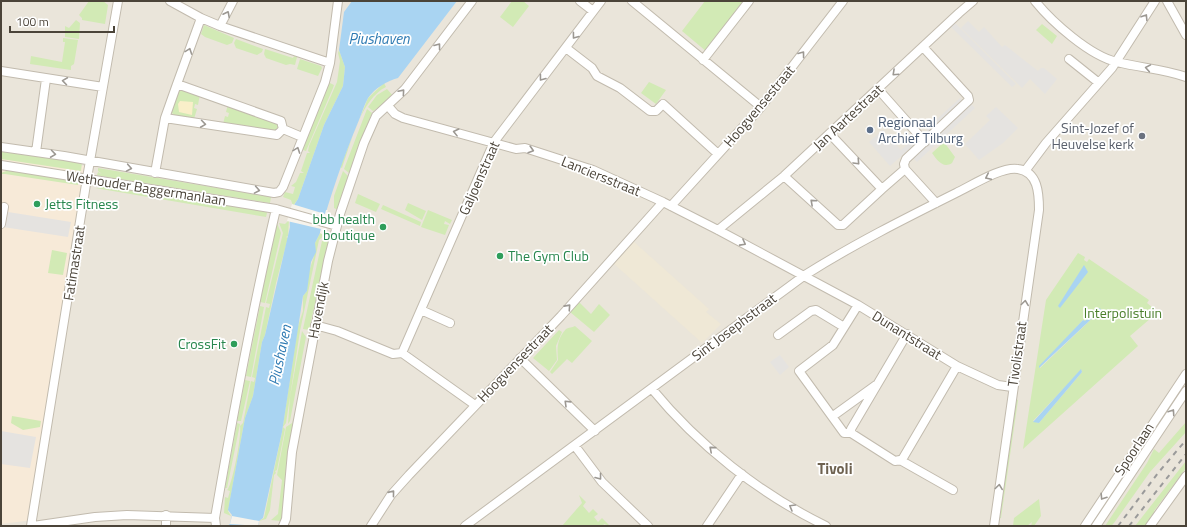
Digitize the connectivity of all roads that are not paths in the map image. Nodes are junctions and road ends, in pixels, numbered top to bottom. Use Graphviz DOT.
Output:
graph roads {
  1 [pos="118,1"];
  2 [pos="170,1"];
  3 [pos="233,1"];
  4 [pos="338,1"];
  5 [pos="472,1"];
  6 [pos="580,1"];
  7 [pos="601,1"];
  8 [pos="632,1"];
  9 [pos="749,1"];
  10 [pos="843,1"];
  11 [pos="973,1"];
  12 [pos="1035,1"];
  13 [pos="1155,1"];
  14 [pos="1167,1"];
  15 [pos="593,11"];
  16 [pos="201,18"];
  17 [pos="220,26"];
  18 [pos="1186,36"];
  19 [pos="924,47"];
  20 [pos="566,48"];
  21 [pos="1069,59"];
  22 [pos="1118,59"];
  23 [pos="703,60"];
  24 [pos="330,63"];
  25 [pos="1,71"];
  26 [pos="1186,77"];
  27 [pos="46,79"];
  28 [pos="177,84"];
  29 [pos="1099,84"];
  30 [pos="103,87"];
  31 [pos="878,89"];
  32 [pos="388,106"];
  33 [pos="761,107"];
  34 [pos="165,118"];
  35 [pos="283,129"];
  36 [pos="830,134"];
  37 [pos="302,137"];
  38 [pos="494,142"];
  39 [pos="925,142"];
  40 [pos="1,147"];
  41 [pos="36,152"];
  42 [pos="718,154"];
  43 [pos="91,161"];
  44 [pos="1,165"];
  45 [pos="905,168"];
  46 [pos="1025,171"];
  47 [pos="155,173"];
  48 [pos="784,176"];
  49 [pos="87,178"];
  50 [pos="882,189"];
  51 [pos="663,202"];
  52 [pos="936,203"];
  53 [pos="671,206"];
  54 [pos="4,207"];
  55 [pos="276,209"];
  56 [pos="1,224"];
  57 [pos="337,226"];
  58 [pos="718,230"];
  59 [pos="805,275"];
  60 [pos="858,305"];
  61 [pos="421,310"];
  62 [pos="450,323"];
  63 [pos="315,325"];
  64 [pos="844,327"];
  65 [pos="907,334"];
  66 [pos="778,336"];
  67 [pos="402,353"];
  68 [pos="520,358"];
  69 [pos="957,366"];
  70 [pos="1186,374"];
  71 [pos="878,383"];
  72 [pos="1012,387"];
  73 [pos="652,389"];
  74 [pos="1186,391"];
  75 [pos="475,405"];
  76 [pos="833,416"];
  77 [pos="595,430"];
  78 [pos="851,433"];
  79 [pos="575,446"];
  80 [pos="900,460"];
  81 [pos="742,474"];
  82 [pos="1186,476"];
  83 [pos="1112,483"];
  84 [pos="1121,488"];
  85 [pos="953,490"];
  86 [pos="166,515"];
  87 [pos="216,522"];
  88 [pos="32,526"];
  89 [pos="166,526"];
  90 [pos="283,526"];
  91 [pos="371,526"];
  92 [pos="465,526"];
  93 [pos="648,526"];
  94 [pos="707,526"];
  95 [pos="826,526"];
  96 [pos="994,526"];
  97 [pos="1085,526"];
  98 [pos="1096,526"];
  99 [pos="1150,526"];
  1 -- 30 [label="street, Fatimastraat"];
  2 -- 16 [label="street"];
  17 -- 3 [label="street, one-way"];
  4 -- 24 [label="street"];
  32 -- 5 [label="street, one-way"];
  6 -- 15 [label="street"];
  7 -- 15 [label="street, Galjoenstraat"];
  8 -- 23 [label="street"];
  9 -- 23 [label="street"];
  33 -- 10 [label="street, Hoogvensestraat, one-way"];
  11 -- 19 [label="street, Jan Aartestraat"];
  12 -- 22 [label="street"];
  22 -- 13 [label="street, one-way"];
  14 -- 18 [label="street"];
  15 -- 20 [label="street, Galjoenstraat, one-way"];
  16 -- 17 [label="street"];
  28 -- 16 [label="street, one-way"];
  17 -- 24 [label="street"];
  19 -- 31 [label="street, Jan Aartestraat, one-way"];
  19 -- 39 [label="street"];
  20 -- 38 [label="street, Galjoenstraat, one-way"];
  20 -- 42 [label="street"];
  21 -- 29 [label="street"];
  26 -- 22 [label="street, one-way"];
  22 -- 29 [label="street"];
  23 -- 33 [label="street"];
  24 -- 37 [label="street"];
  25 -- 27 [label="street"];
  30 -- 27 [label="street, one-way"];
  27 -- 41 [label="street"];
  28 -- 34 [label="street"];
  28 -- 35 [label="street"];
  29 -- 46 [label="street"];
  30 -- 43 [label="street, Fatimastraat"];
  31 -- 36 [label="street, Jan Aartestraat"];
  31 -- 39 [label="street"];
  38 -- 32 [label="street, Lanciersstraat, one-way"];
  32 -- 57 [label="street, Havendijk"];
  33 -- 42 [label="street, Hoogvensestraat"];
  34 -- 35 [label="street, one-way"];
  34 -- 47 [label="street"];
  35 -- 37 [label="street"];
  36 -- 48 [label="street, Jan Aartestraat"];
  36 -- 50 [label="street, one-way"];
  47 -- 37 [label="street, one-way"];
  38 -- 51 [label="street, Lanciersstraat, one-way"];
  38 -- 61 [label="street, Galjoenstraat"];
  39 -- 45 [label="street"];
  40 -- 41 [label="street"];
  41 -- 43 [label="street, one-way"];
  42 -- 53 [label="street, Hoogvensestraat"];
  43 -- 47 [label="street, one-way"];
  43 -- 49 [label="street, Fatimastraat"];
  44 -- 49 [label="street, Wethouder Baggermanlaan"];
  45 -- 50 [label="street"];
  45 -- 52 [label="street"];
  46 -- 52 [label="street, Sint Josephstraat, one-way"];
  72 -- 46 [label="street, Tivolistraat, one-way"];
  50 -- 48 [label="street, one-way"];
  48 -- 58 [label="street, Jan Aartestraat"];
  49 -- 55 [label="street, Wethouder Baggermanlaan"];
  49 -- 88 [label="street, Fatimastraat"];
  51 -- 53 [label="street, Lanciersstraat"];
  68 -- 51 [label="street, Hoogvensestraat, one-way"];
  52 -- 59 [label="street, Sint Josephstraat"];
  53 -- 58 [label="street, Lanciersstraat"];
  54 -- 56 [label="street"];
  55 -- 57 [label="street, Wethouder Baggermanlaan"];
  55 -- 87 [label="street"];
  57 -- 63 [label="street, Havendijk"];
  58 -- 59 [label="street, Lanciersstraat, one-way"];
  59 -- 60 [label="street, Dunantstraat"];
  59 -- 73 [label="street, Sint Josephstraat"];
  60 -- 64 [label="street"];
  60 -- 65 [label="street, Dunantstraat"];
  61 -- 62 [label="street"];
  61 -- 67 [label="street, Galjoenstraat"];
  63 -- 67 [label="street"];
  63 -- 90 [label="street, Havendijk"];
  64 -- 66 [label="street"];
  64 -- 76 [label="street"];
  65 -- 69 [label="street, Dunantstraat"];
  65 -- 71 [label="street"];
  67 -- 75 [label="street"];
  68 -- 75 [label="street, Hoogvensestraat"];
  77 -- 68 [label="street, one-way"];
  69 -- 72 [label="street, Dunantstraat"];
  69 -- 80 [label="street"];
  70 -- 83 [label="street, Spoorlaan"];
  71 -- 76 [label="street"];
  71 -- 78 [label="street"];
  96 -- 72 [label="street, Tivolistraat, one-way"];
  73 -- 77 [label="street, Sint Josephstraat"];
  81 -- 73 [label="street, one-way"];
  84 -- 74 [label="street, Spoorlaan, one-way"];
  91 -- 75 [label="street, Hoogvensestraat, one-way"];
  76 -- 78 [label="street"];
  77 -- 79 [label="street, Sint Josephstraat"];
  78 -- 80 [label="street"];
  79 -- 92 [label="street, Sint Josephstraat"];
  79 -- 93 [label="street, one-way"];
  80 -- 85 [label="street"];
  81 -- 94 [label="street"];
  95 -- 81 [label="street, one-way"];
  82 -- 99 [label="street"];
  83 -- 84 [label="street"];
  83 -- 97 [label="street, Spoorlaan, one-way"];
  84 -- 98 [label="street, Spoorlaan"];
  86 -- 87 [label="street"];
  86 -- 88 [label="street"];
  86 -- 89 [label="street"];
}
